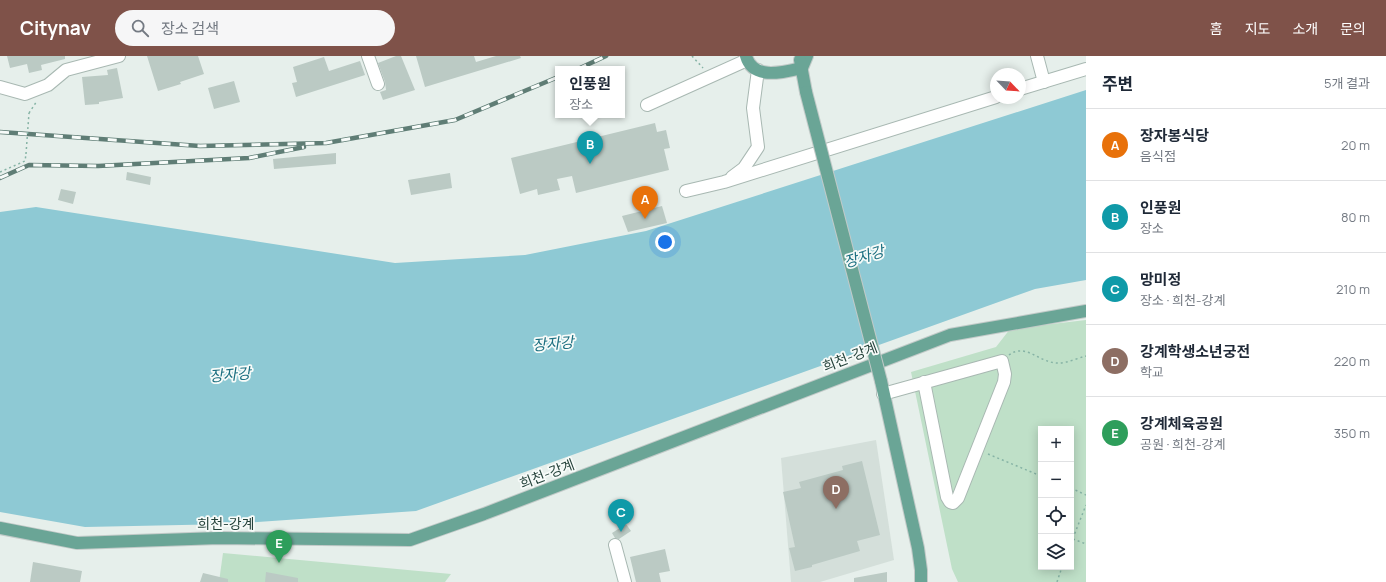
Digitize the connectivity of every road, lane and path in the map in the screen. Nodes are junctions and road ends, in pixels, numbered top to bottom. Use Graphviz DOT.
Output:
graph roads {
  1 [pos="119,56"];
  2 [pos="368,56"];
  3 [pos="692,56"];
  4 [pos="807,56"];
  5 [pos="1037,56"];
  6 [pos="747,58"];
  7 [pos="800,62"];
  8 [pos="1086,69"];
  9 [pos="758,70"];
  10 [pos="710,76"];
  11 [pos="1044,82"];
  12 [pos="378,84"];
  13 [pos="0,87"];
  14 [pos="1026,87"];
  15 [pos="990,99"];
  16 [pos="647,105"];
  17 [pos="30,113"];
  18 [pos="0,172"];
  19 [pos="724,182"];
  20 [pos="686,191"];
  21 [pos="1086,311"];
  22 [pos="1086,356"];
  23 [pos="1002,361"];
  24 [pos="924,382"];
  25 [pos="883,394"];
  26 [pos="977,450"];
  27 [pos="1038,475"];
  28 [pos="1074,489"];
  29 [pos="1086,494"];
  30 [pos="1086,505"];
  31 [pos="0,528"];
  32 [pos="1074,536"];
  33 [pos="1074,539"];
  34 [pos="1086,544"];
  35 [pos="615,545"];
  36 [pos="1061,570"];
  37 [pos="625,582"];
  38 [pos="921,582"];
  39 [pos="1057,582"];
  1 -- 13 [label="street"];
  2 -- 12 [label="street"];
  3 -- 10 [label="path"];
  4 -- 7 [label="main road"];
  5 -- 11 [label="street"];
  6 -- 9 [label="main road"];
  6 -- 10 [label="street"];
  7 -- 9 [label="main road"];
  7 -- 25 [label="main road, bridge"];
  8 -- 11 [label="street"];
  9 -- 19 [label="street"];
  10 -- 16 [label="street"];
  11 -- 14 [label="street"];
  15 -- 19 [label="street"];
  17 -- 18 [label="path, bridge"];
  19 -- 20 [label="street"];
  21 -- 31 [label="main road, 희천-강계"];
  22 -- 23 [label="path"];
  23 -- 24 [label="street"];
  23 -- 26 [label="street"];
  24 -- 25 [label="street"];
  24 -- 26 [label="street"];
  25 -- 38 [label="main road"];
  26 -- 27 [label="path"];
  28 -- 29 [label="path"];
  30 -- 32 [label="path"];
  33 -- 34 [label="path"];
  35 -- 37 [label="street"];
  36 -- 39 [label="path"];
}
